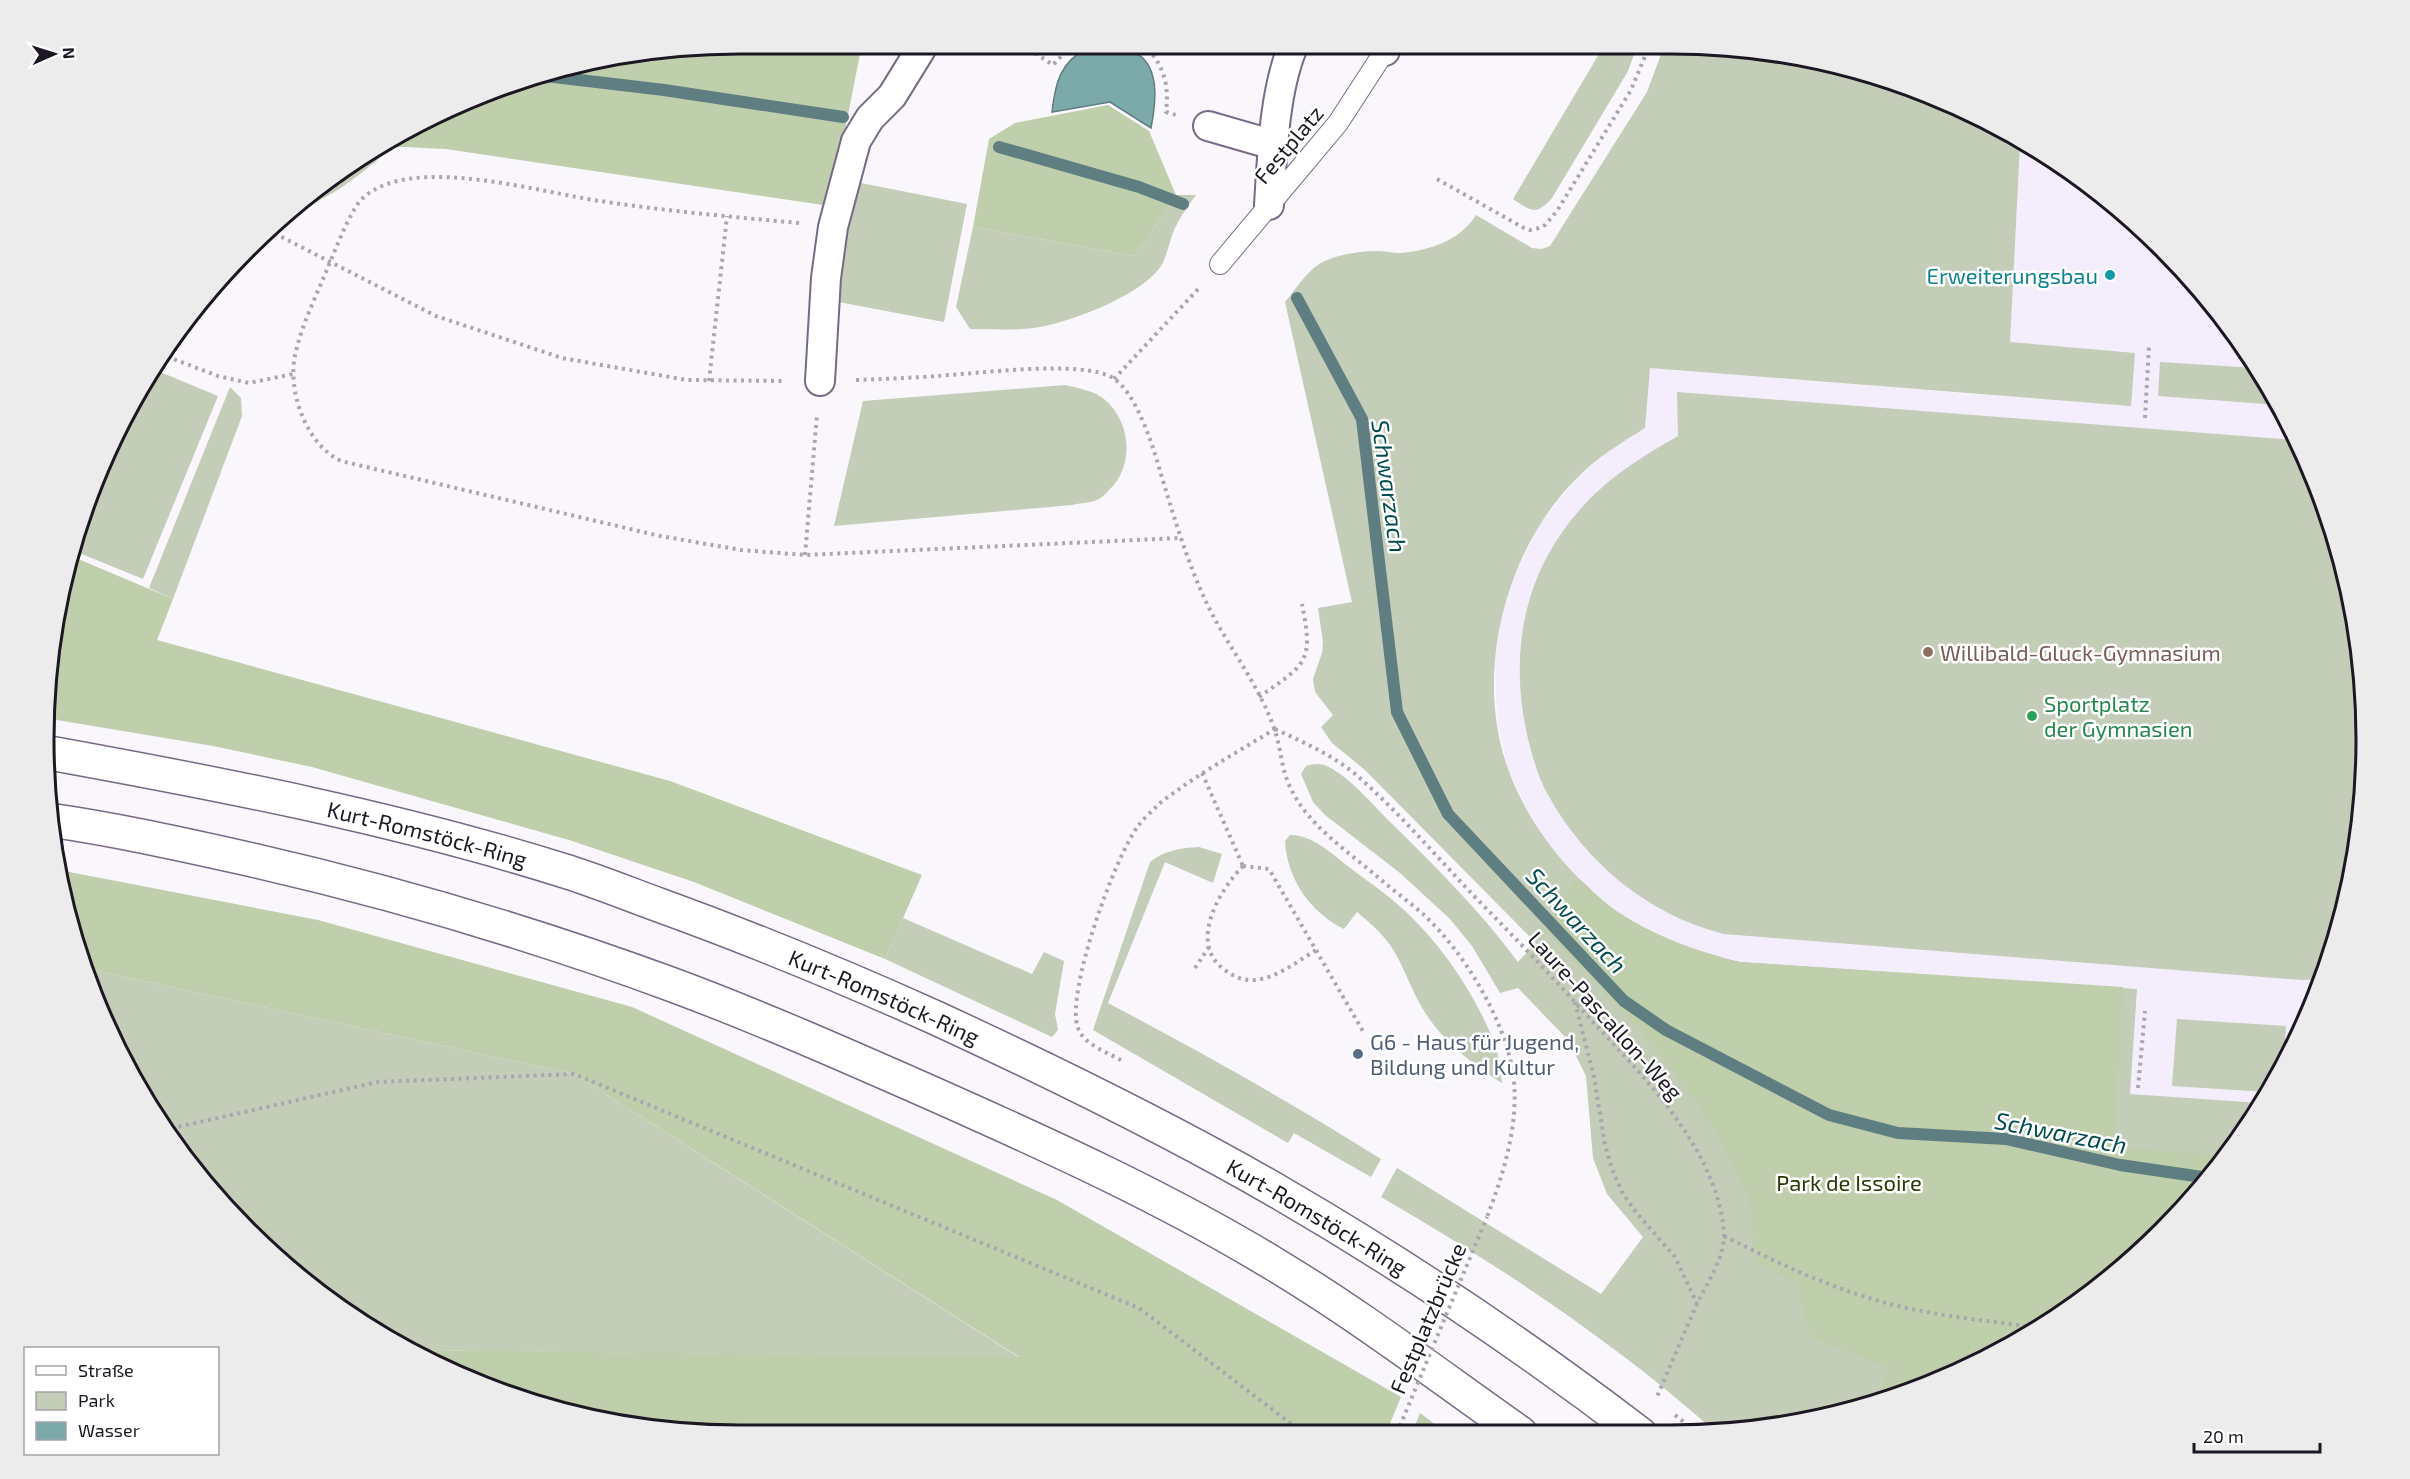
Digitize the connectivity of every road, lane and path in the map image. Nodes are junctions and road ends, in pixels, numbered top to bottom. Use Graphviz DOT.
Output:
graph roads {
  1 [pos="918,54"];
  2 [pos="1035,54"];
  3 [pos="1064,54"];
  4 [pos="1152,54"];
  5 [pos="1291,54"];
  6 [pos="1382,54"];
  7 [pos="1646,54"];
  8 [pos="1166,112"];
  9 [pos="1208,126"];
  10 [pos="1274,145"];
  11 [pos="1437,179"];
  12 [pos="1269,205"];
  13 [pos="727,216"];
  14 [pos="833,227"];
  15 [pos="1220,264"];
  16 [pos="2149,346"];
  17 [pos="171,358"];
  18 [pos="293,374"];
  19 [pos="1114,379"];
  20 [pos="709,381"];
  21 [pos="820,381"];
  22 [pos="2145,418"];
  23 [pos="1180,538"];
  24 [pos="805,555"];
  25 [pos="1302,604"];
  26 [pos="1259,697"];
  27 [pos="1275,729"];
  28 [pos="54,754"];
  29 [pos="1202,773"];
  30 [pos="59,822"];
  31 [pos="1243,866"];
  32 [pos="1210,946"];
  33 [pos="1316,950"];
  34 [pos="1195,968"];
  35 [pos="1575,1002"];
  36 [pos="2145,1011"];
  37 [pos="1364,1033"];
  38 [pos="1126,1064"];
  39 [pos="2138,1088"];
  40 [pos="175,1127"];
  41 [pos="1724,1236"];
  42 [pos="1458,1257"];
  43 [pos="1478,1270"];
  44 [pos="1697,1304"];
  45 [pos="2024,1326"];
  46 [pos="1647,1393"];
  47 [pos="1656,1400"];
  48 [pos="1664,1406"];
  49 [pos="1673,1413"];
  50 [pos="1293,1425"];
  51 [pos="1399,1425"];
  52 [pos="1509,1425"];
  53 [pos="1628,1425"];
  54 [pos="1687,1425"];
  1 -- 14 [label="street"];
  2 -- 3 [label="path"];
  4 -- 8 [label="path"];
  5 -- 10 [label="street"];
  6 -- 12 [label="lane, Festplatz"];
  7 -- 11 [label="path"];
  9 -- 10 [label="street"];
  10 -- 12 [label="street"];
  12 -- 15 [label="lane, Festplatz"];
  13 -- 14 [label="path"];
  13 -- 18 [label="path"];
  13 -- 20 [label="path"];
  14 -- 21 [label="street"];
  15 -- 19 [label="path"];
  16 -- 22 [label="path"];
  17 -- 18 [label="path"];
  18 -- 24 [label="path"];
  21 -- 24 [label="path"];
  23 -- 24 [label="path"];
  25 -- 26 [label="path"];
  27 -- 29 [label="path"];
  27 -- 35 [label="path, Laure-Pascallon-Weg"];
  27 -- 51 [label="path, Festplatzbrücke, bridge"];
  28 -- 53 [label="main road, Kurt-Romstöck-Ring"];
  29 -- 31 [label="path"];
  29 -- 38 [label="path"];
  30 -- 52 [label="main road"];
  31 -- 32 [label="path"];
  31 -- 33 [label="path"];
  32 -- 33 [label="path"];
  32 -- 34 [label="path"];
  33 -- 37 [label="path"];
  35 -- 41 [label="path, Laure-Pascallon-Weg"];
  35 -- 44 [label="path"];
  36 -- 39 [label="path"];
  40 -- 50 [label="path"];
  41 -- 44 [label="path"];
  41 -- 45 [label="path"];
  42 -- 43 [label="path"];
  44 -- 47 [label="path"];
  46 -- 47 [label="path"];
  47 -- 48 [label="path"];
  49 -- 54 [label="path"];
}
